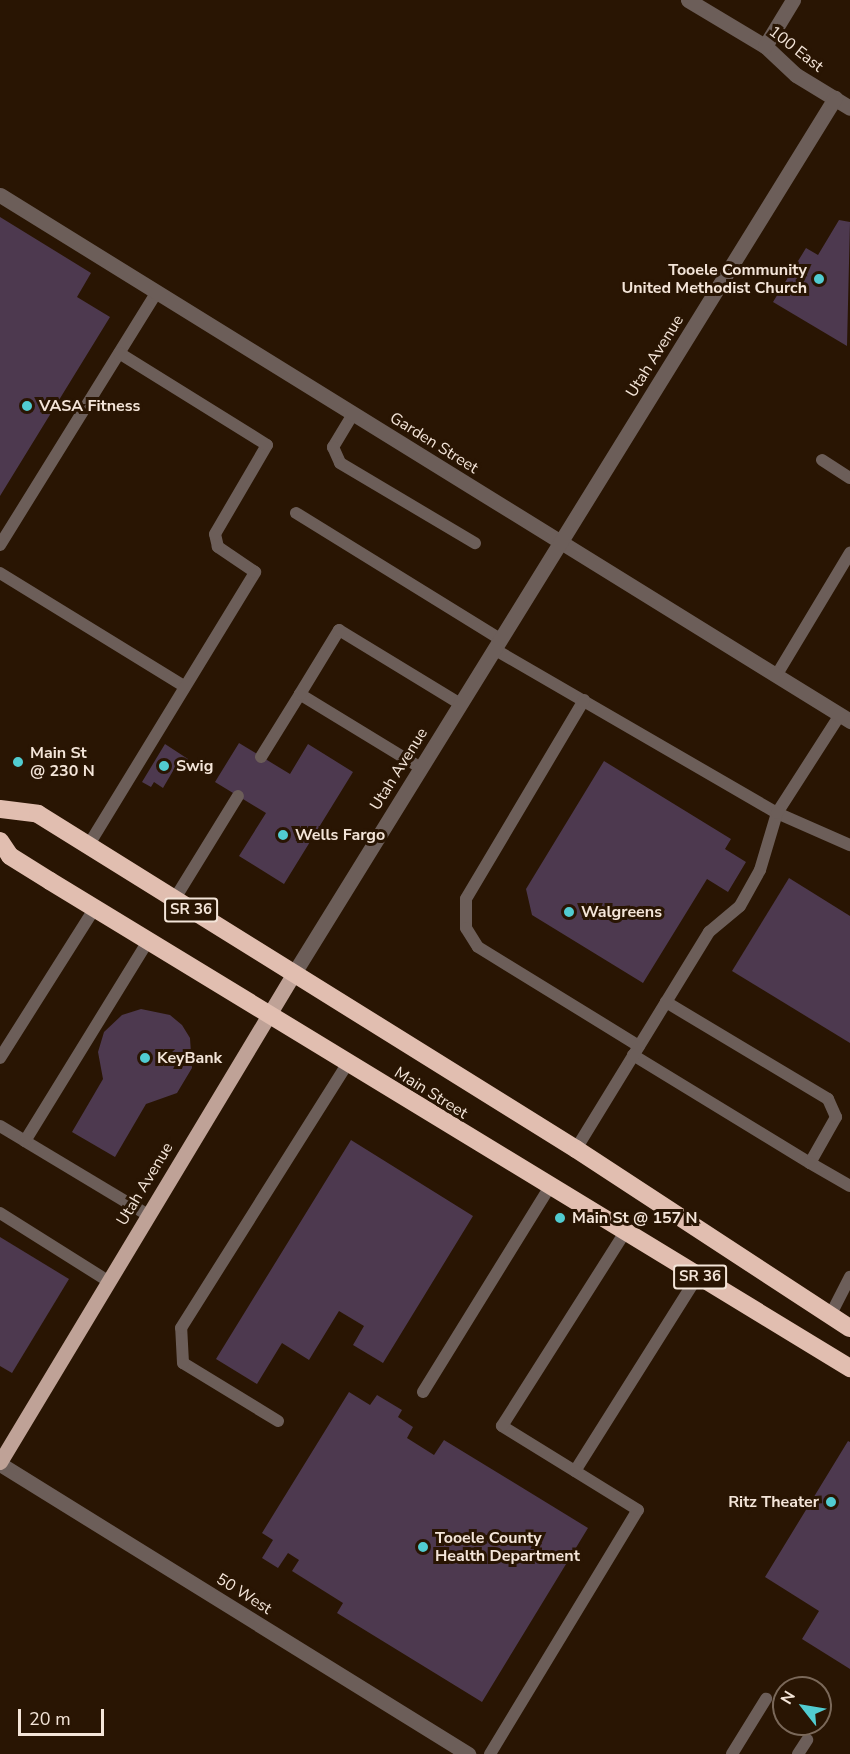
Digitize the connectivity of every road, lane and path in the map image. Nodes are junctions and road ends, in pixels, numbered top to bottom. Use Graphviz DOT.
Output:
graph roads {
  1 [pos="688,0"];
  2 [pos="793,0"];
  3 [pos="765,46"];
  4 [pos="834,98"];
  5 [pos="850,108"];
  6 [pos="0,195"];
  7 [pos="156,292"];
  8 [pos="119,353"];
  9 [pos="353,414"];
  10 [pos="822,460"];
  11 [pos="850,478"];
  12 [pos="296,513"];
  13 [pos="475,543"];
  14 [pos="561,543"];
  15 [pos="0,545"];
  16 [pos="850,553"];
  17 [pos="0,573"];
  18 [pos="497,644"];
  19 [pos="777,676"];
  20 [pos="185,687"];
  21 [pos="300,694"];
  22 [pos="584,700"];
  23 [pos="460,704"];
  24 [pos="845,718"];
  25 [pos="261,757"];
  26 [pos="421,768"];
  27 [pos="238,796"];
  28 [pos="0,809"];
  29 [pos="777,813"];
  30 [pos="0,841"];
  31 [pos="850,845"];
  32 [pos="88,846"];
  33 [pos="174,900"];
  34 [pos="95,908"];
  35 [pos="148,941"];
  36 [pos="294,973"];
  37 [pos="666,1002"];
  38 [pos="268,1016"];
  39 [pos="636,1050"];
  40 [pos="0,1058"];
  41 [pos="347,1064"];
  42 [pos="0,1126"];
  43 [pos="25,1141"];
  44 [pos="576,1149"];
  45 [pos="810,1162"];
  46 [pos="850,1186"];
  47 [pos="549,1188"];
  48 [pos="0,1213"];
  49 [pos="148,1215"];
  50 [pos="624,1232"];
  51 [pos="698,1276"];
  52 [pos="850,1277"];
  53 [pos="108,1281"];
  54 [pos="830,1316"];
  55 [pos="850,1328"];
  56 [pos="850,1368"];
  57 [pos="423,1392"];
  58 [pos="278,1421"];
  59 [pos="0,1463"];
  60 [pos="575,1471"];
  61 [pos="766,1699"];
  62 [pos="807,1740"];
  63 [pos="468,1754"];
  64 [pos="490,1754"];
  65 [pos="732,1754"];
  66 [pos="798,1754"];
  1 -- 3 [label="street, 100 East"];
  2 -- 3 [label="street"];
  3 -- 4 [label="street, 100 East"];
  4 -- 5 [label="street, 100 East"];
  4 -- 14 [label="street, Utah Avenue"];
  6 -- 7 [label="street, Garden Street"];
  7 -- 8 [label="lane"];
  7 -- 9 [label="street, Garden Street"];
  8 -- 15 [label="lane"];
  8 -- 20 [label="lane"];
  9 -- 13 [label="lane"];
  9 -- 14 [label="street, Garden Street"];
  10 -- 11 [label="lane"];
  12 -- 18 [label="lane"];
  14 -- 18 [label="street, Utah Avenue"];
  14 -- 19 [label="street, Garden Street"];
  16 -- 19 [label="lane"];
  17 -- 20 [label="lane"];
  18 -- 22 [label="lane"];
  18 -- 23 [label="street, Utah Avenue"];
  19 -- 24 [label="street, Garden Street"];
  20 -- 32 [label="lane"];
  21 -- 23 [label="lane"];
  21 -- 25 [label="lane"];
  21 -- 26 [label="lane"];
  22 -- 29 [label="lane"];
  22 -- 39 [label="lane"];
  23 -- 26 [label="street, Utah Avenue"];
  24 -- 29 [label="lane"];
  26 -- 36 [label="street, Utah Avenue"];
  27 -- 33 [label="lane"];
  28 -- 32 [label="highway, Main Street / SR 36"];
  29 -- 31 [label="lane"];
  29 -- 37 [label="lane"];
  30 -- 34 [label="highway, Main Street / SR 36"];
  32 -- 33 [label="highway, Main Street / SR 36"];
  33 -- 36 [label="highway, Main Street / SR 36"];
  34 -- 35 [label="highway, Main Street / SR 36"];
  34 -- 40 [label="lane"];
  35 -- 38 [label="highway, Main Street / SR 36"];
  35 -- 43 [label="lane"];
  36 -- 38 [label="main road, Utah Avenue"];
  36 -- 44 [label="highway, Main Street / SR 36"];
  37 -- 39 [label="lane"];
  37 -- 45 [label="lane"];
  38 -- 41 [label="highway, Main Street / SR 36"];
  38 -- 49 [label="main road, Utah Avenue"];
  39 -- 44 [label="lane"];
  39 -- 45 [label="lane"];
  41 -- 47 [label="highway, Main Street / SR 36"];
  41 -- 58 [label="lane"];
  42 -- 43 [label="lane"];
  43 -- 49 [label="lane"];
  44 -- 54 [label="highway, Main Street / SR 36"];
  45 -- 46 [label="lane"];
  47 -- 50 [label="highway, Main Street / SR 36"];
  47 -- 57 [label="lane"];
  48 -- 53 [label="lane"];
  49 -- 53 [label="main road, Utah Avenue"];
  50 -- 51 [label="highway, Main Street / SR 36"];
  50 -- 60 [label="lane"];
  51 -- 56 [label="highway, Main Street / SR 36"];
  51 -- 60 [label="lane"];
  52 -- 54 [label="lane"];
  53 -- 59 [label="main road, Utah Avenue"];
  54 -- 55 [label="highway, Main Street / SR 36"];
  59 -- 63 [label="street, 50 West"];
  60 -- 64 [label="lane"];
  61 -- 65 [label="lane"];
  62 -- 66 [label="lane"];
}
